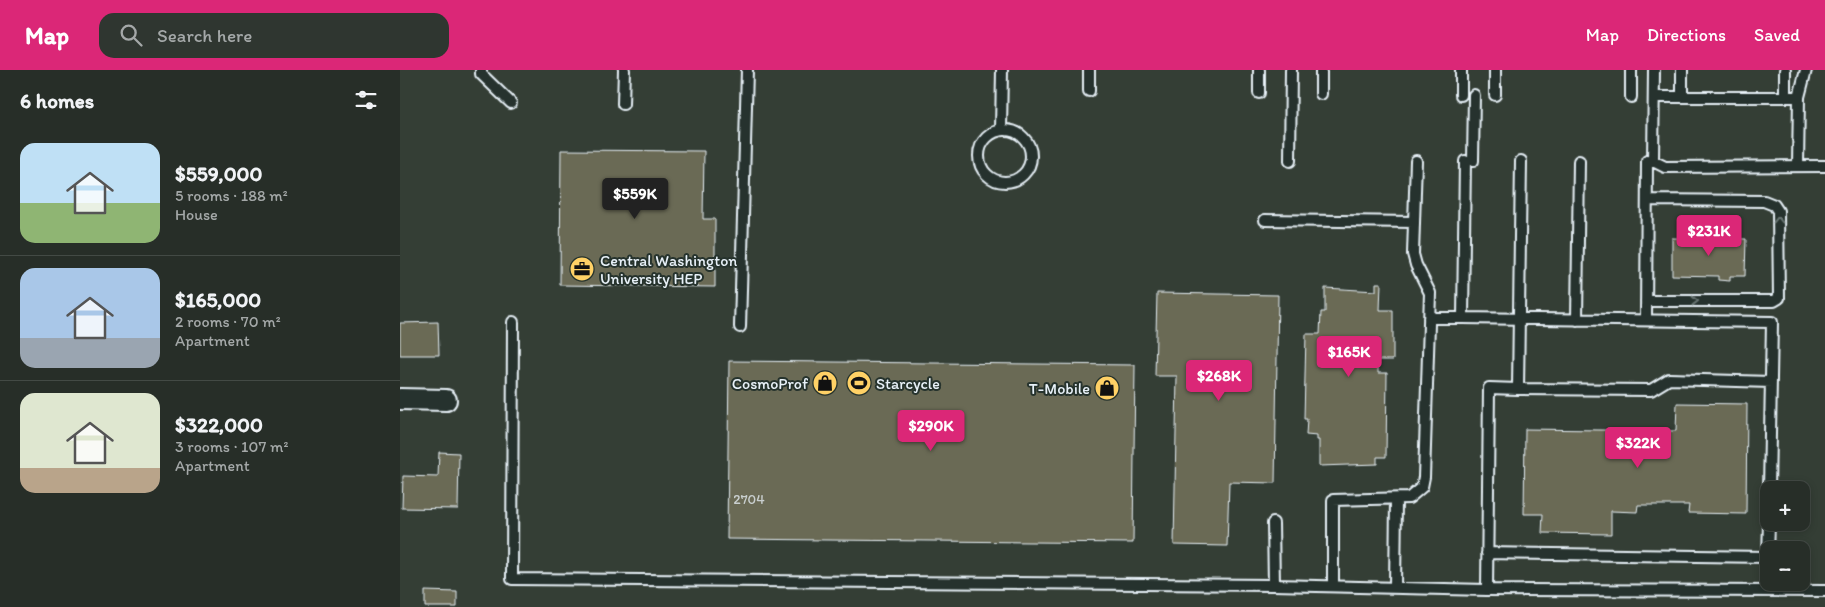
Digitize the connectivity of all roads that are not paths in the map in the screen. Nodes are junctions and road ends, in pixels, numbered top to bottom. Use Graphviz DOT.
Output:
graph roads {
  1 [pos="481,70"];
  2 [pos="624,70"];
  3 [pos="747,70"];
  4 [pos="1002,70"];
  5 [pos="1089,70"];
  6 [pos="1259,70"];
  7 [pos="1291,70"];
  8 [pos="1321,70"];
  9 [pos="1461,70"];
  10 [pos="1495,70"];
  11 [pos="1631,70"];
  12 [pos="1654,70"];
  13 [pos="1682,70"];
  14 [pos="1785,70"];
  15 [pos="1806,70"];
  16 [pos="1089,91"];
  17 [pos="1259,93"];
  18 [pos="1321,94"];
  19 [pos="1461,95"];
  20 [pos="1474,95"];
  21 [pos="1495,95"];
  22 [pos="1631,97"];
  23 [pos="1654,97"];
  24 [pos="1682,97"];
  25 [pos="1785,97"];
  26 [pos="1799,97"];
  27 [pos="511,103"];
  28 [pos="623,104"];
  29 [pos="1000,130"];
  30 [pos="1290,161"];
  31 [pos="1416,161"];
  32 [pos="1521,161"];
  33 [pos="1579,161"];
  34 [pos="1648,161"];
  35 [pos="1798,166"];
  36 [pos="1825,166"];
  37 [pos="1647,200"];
  38 [pos="1265,220"];
  39 [pos="1414,222"];
  40 [pos="1646,301"];
  41 [pos="1429,318"];
  42 [pos="1463,318"];
  43 [pos="1519,319"];
  44 [pos="1577,320"];
  45 [pos="1646,320"];
  46 [pos="513,322"];
  47 [pos="740,327"];
  48 [pos="1771,382"];
  49 [pos="1518,389"];
  50 [pos="400,399"];
  51 [pos="446,400"];
  52 [pos="1769,481"];
  53 [pos="1396,500"];
  54 [pos="1273,523"];
  55 [pos="1769,531"];
  56 [pos="1487,553"];
  57 [pos="1274,585"];
  58 [pos="1333,586"];
  59 [pos="1395,588"];
  60 [pos="1487,590"];
  61 [pos="1825,591"];
  1 -- 27 [label="lane"];
  2 -- 28 [label="lane"];
  3 -- 47 [label="lane"];
  4 -- 29 [label="lane"];
  5 -- 16 [label="lane"];
  6 -- 17 [label="lane"];
  7 -- 30 [label="lane"];
  8 -- 18 [label="lane"];
  9 -- 19 [label="lane"];
  10 -- 21 [label="lane"];
  11 -- 22 [label="lane"];
  12 -- 23 [label="lane"];
  13 -- 24 [label="lane"];
  14 -- 25 [label="lane"];
  15 -- 26 [label="lane"];
  20 -- 42 [label="lane"];
  23 -- 24 [label="lane"];
  23 -- 35 [label="lane"];
  24 -- 25 [label="lane"];
  25 -- 26 [label="lane"];
  26 -- 35 [label="lane"];
  29 -- 29 [label="lane"];
  31 -- 39 [label="lane"];
  32 -- 43 [label="lane"];
  33 -- 44 [label="lane"];
  34 -- 37 [label="lane"];
  35 -- 36 [label="lane"];
  37 -- 40 [label="lane"];
  40 -- 37 [label="lane, one-way"];
  38 -- 39 [label="lane"];
  39 -- 41 [label="lane"];
  40 -- 45 [label="lane"];
  41 -- 42 [label="lane"];
  41 -- 53 [label="lane"];
  42 -- 43 [label="lane"];
  43 -- 44 [label="lane"];
  43 -- 49 [label="lane"];
  44 -- 45 [label="lane"];
  45 -- 48 [label="lane"];
  46 -- 57 [label="lane"];
  48 -- 49 [label="lane"];
  48 -- 52 [label="lane"];
  49 -- 56 [label="lane"];
  50 -- 51 [label="street"];
  53 -- 58 [label="lane"];
  53 -- 59 [label="lane"];
  54 -- 57 [label="lane"];
  55 -- 56 [label="lane"];
  56 -- 60 [label="lane"];
  57 -- 58 [label="lane"];
  58 -- 59 [label="lane"];
  59 -- 60 [label="lane"];
  60 -- 61 [label="lane"];
}
